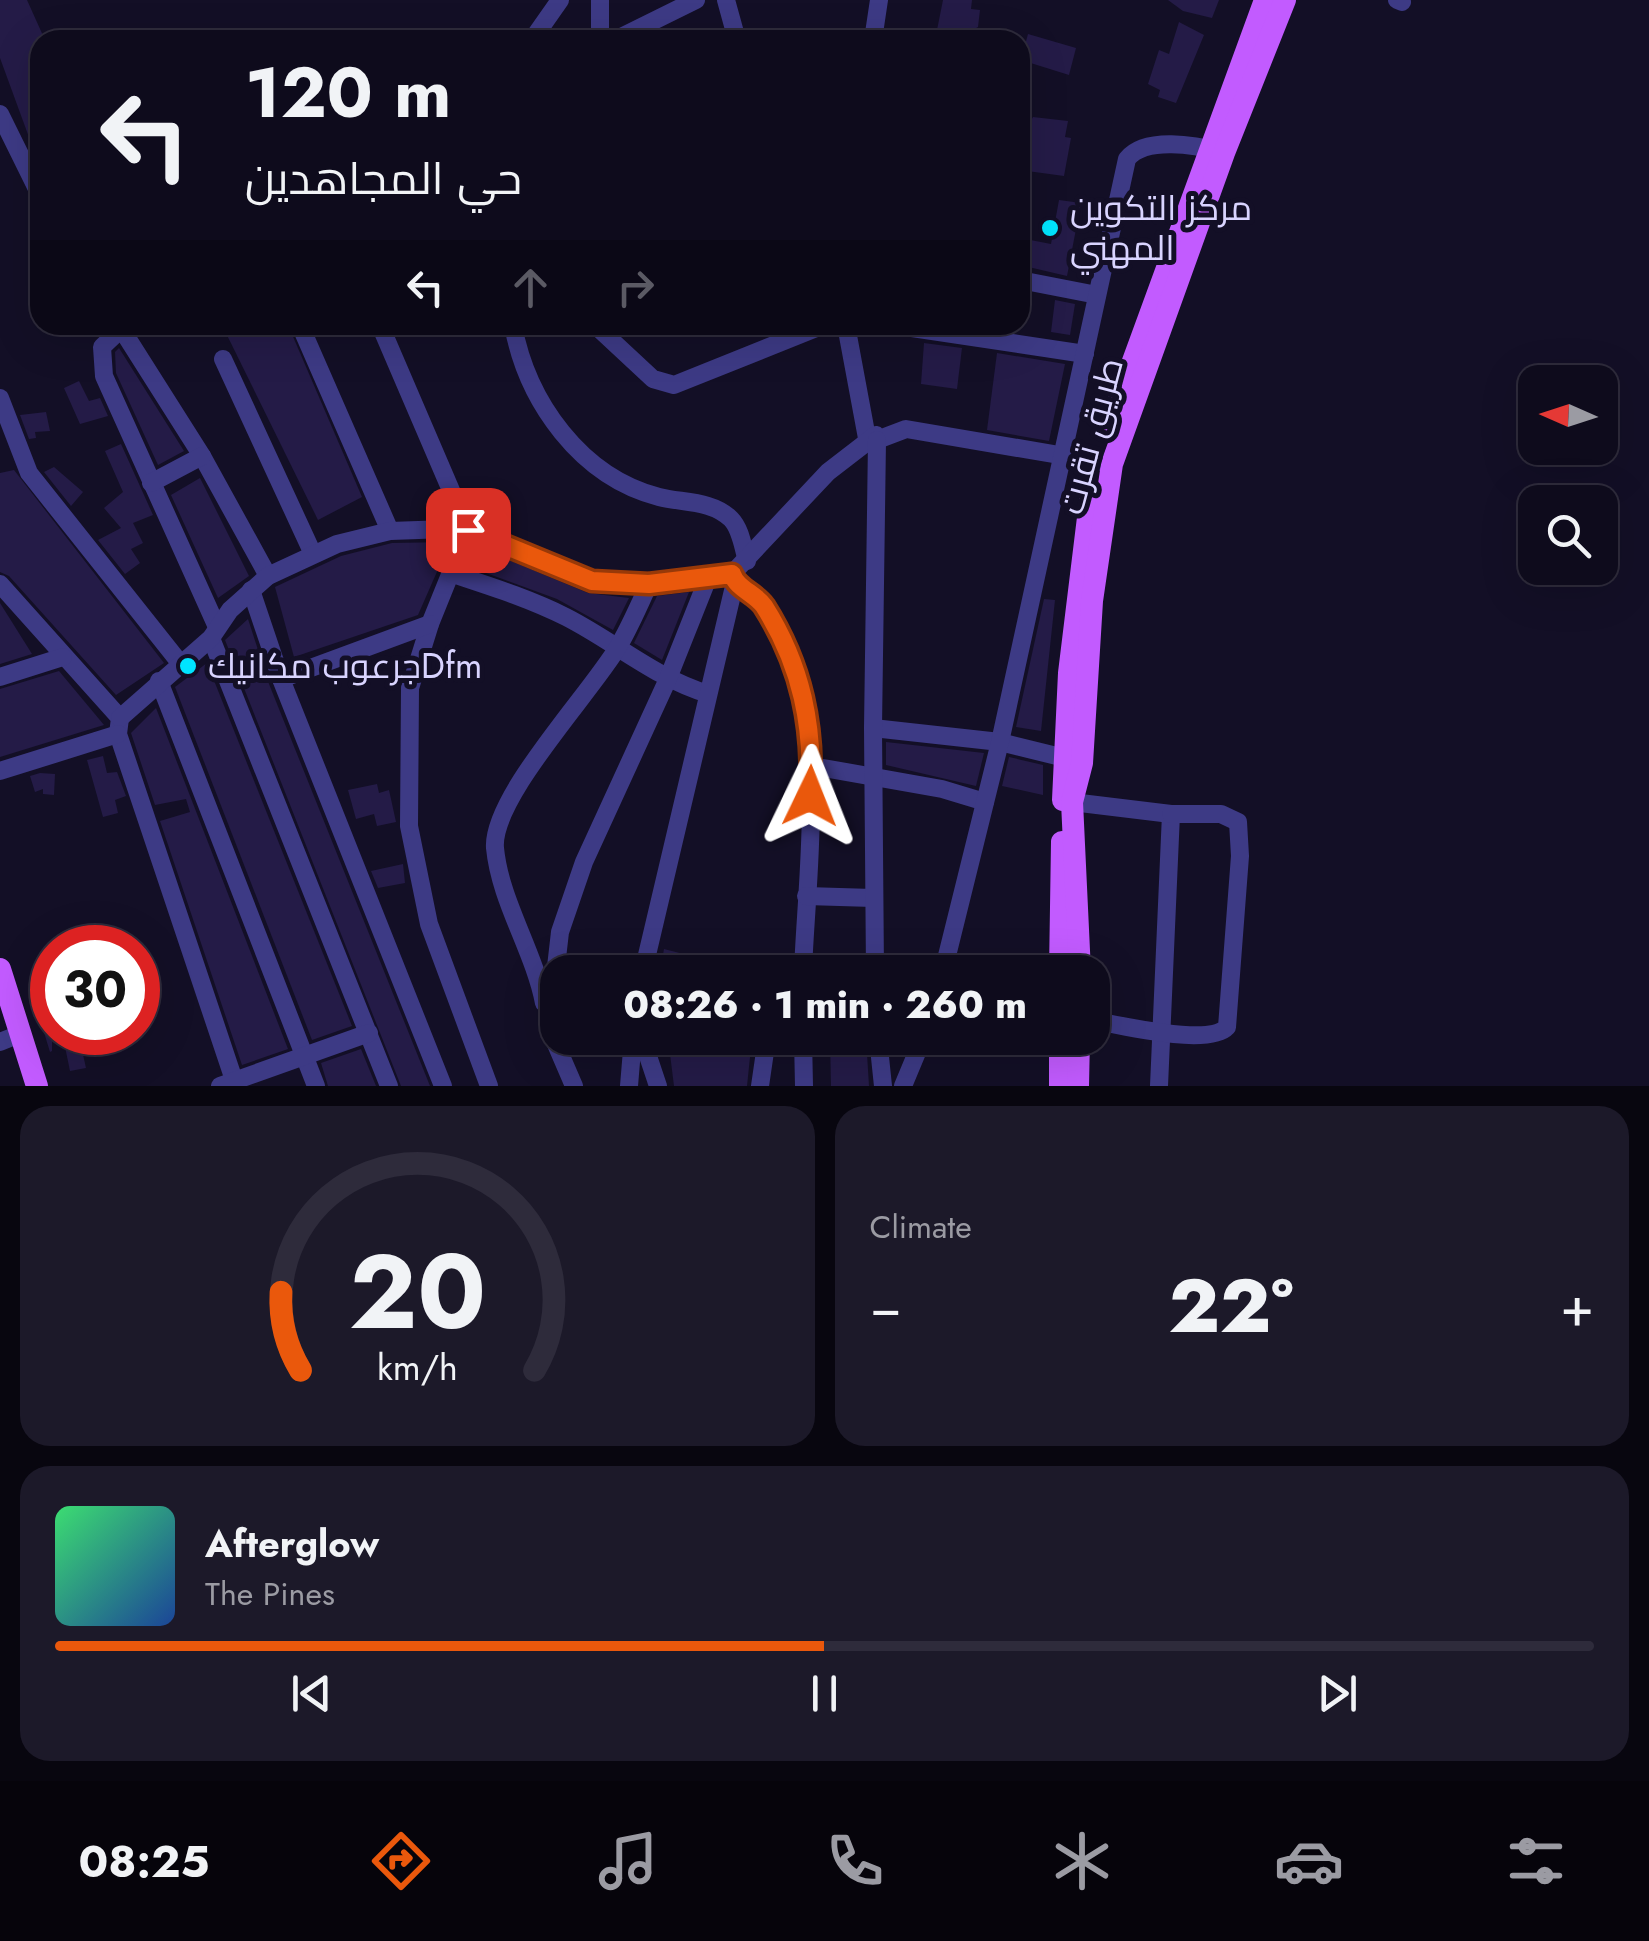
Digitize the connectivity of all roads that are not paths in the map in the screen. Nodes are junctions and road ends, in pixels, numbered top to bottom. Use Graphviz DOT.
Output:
graph roads {
  1 [pos="560,0"];
  2 [pos="696,0"];
  3 [pos="726,0"];
  4 [pos="879,0"];
  5 [pos="1265,0"];
  6 [pos="1285,0"];
  7 [pos="601,6"];
  8 [pos="539,30"];
  9 [pos="610,30"];
  10 [pos="632,30"];
  11 [pos="734,30"];
  12 [pos="874,30"];
  13 [pos="0,114"];
  14 [pos="1216,151"];
  15 [pos="30,159"];
  16 [pos="1030,282"];
  17 [pos="1097,295"];
  18 [pos="113,335"];
  19 [pos="125,335"];
  20 [pos="304,335"];
  21 [pos="384,335"];
  22 [pos="516,335"];
  23 [pos="608,335"];
  24 [pos="799,335"];
  25 [pos="848,335"];
  26 [pos="959,335"];
  27 [pos="1085,354"];
  28 [pos="223,359"];
  29 [pos="0,398"];
  30 [pos="872,439"];
  31 [pos="1062,454"];
  32 [pos="10,455"];
  33 [pos="202,456"];
  34 [pos="1105,463"];
  35 [pos="151,483"];
  36 [pos="468,530"];
  37 [pos="390,531"];
  38 [pos="313,554"];
  39 [pos="747,562"];
  40 [pos="450,573"];
  41 [pos="268,576"];
  42 [pos="708,578"];
  43 [pos="733,578"];
  44 [pos="0,584"];
  45 [pos="649,584"];
  46 [pos="251,590"];
  47 [pos="7,601"];
  48 [pos="430,624"];
  49 [pos="214,632"];
  50 [pos="618,646"];
  51 [pos="63,658"];
  52 [pos="180,663"];
  53 [pos="0,678"];
  54 [pos="281,679"];
  55 [pos="159,681"];
  56 [pos="667,681"];
  57 [pos="708,694"];
  58 [pos="119,726"];
  59 [pos="872,728"];
  60 [pos="1000,742"];
  61 [pos="1073,760"];
  62 [pos="812,766"];
  63 [pos="0,771"];
  64 [pos="873,778"];
  65 [pos="984,802"];
  66 [pos="1072,802"];
  67 [pos="1171,814"];
  68 [pos="806,896"];
  69 [pos="873,898"];
  70 [pos="558,955"];
  71 [pos="647,955"];
  72 [pos="804,955"];
  73 [pos="875,955"];
  74 [pos="947,955"];
  75 [pos="1061,955"];
  76 [pos="1079,955"];
  77 [pos="0,969"];
  78 [pos="540,980"];
  79 [pos="1110,1024"];
  80 [pos="369,1033"];
  81 [pos="1161,1034"];
  82 [pos="10,1038"];
  83 [pos="561,1055"];
  84 [pos="632,1055"];
  85 [pos="648,1055"];
  86 [pos="765,1055"];
  87 [pos="803,1055"];
  88 [pos="880,1055"];
  89 [pos="916,1055"];
  90 [pos="1060,1055"];
  91 [pos="1078,1055"];
  92 [pos="305,1058"];
  93 [pos="230,1085"];
  94 [pos="37,1086"];
  95 [pos="316,1086"];
  96 [pos="389,1086"];
  97 [pos="443,1086"];
  98 [pos="489,1086"];
  99 [pos="574,1086"];
  100 [pos="629,1086"];
  101 [pos="658,1086"];
  102 [pos="760,1086"];
  103 [pos="804,1086"];
  104 [pos="883,1086"];
  105 [pos="903,1086"];
  106 [pos="1060,1086"];
  107 [pos="1078,1086"];
  108 [pos="1159,1086"];
  1 -- 8 [label="street"];
  2 -- 10 [label="street"];
  3 -- 11 [label="street"];
  4 -- 12 [label="street"];
  5 -- 14 [label="main road, طريق تقرت"];
  6 -- 14 [label="main road, طريق تقرت"];
  7 -- 9 [label="street"];
  13 -- 15 [label="street"];
  14 -- 17 [label="street"];
  14 -- 34 [label="main road, طريق تقرت"];
  16 -- 17 [label="street"];
  17 -- 27 [label="street"];
  18 -- 35 [label="street"];
  19 -- 33 [label="street"];
  20 -- 37 [label="street"];
  21 -- 36 [label="street"];
  22 -- 39 [label="street"];
  23 -- 24 [label="street"];
  25 -- 30 [label="street"];
  26 -- 27 [label="street"];
  27 -- 31 [label="street"];
  28 -- 38 [label="street"];
  29 -- 32 [label="street"];
  30 -- 31 [label="street"];
  30 -- 39 [label="street"];
  30 -- 59 [label="street"];
  31 -- 34 [label="street"];
  31 -- 60 [label="street"];
  32 -- 52 [label="street"];
  33 -- 35 [label="street"];
  33 -- 41 [label="street"];
  34 -- 61 [label="main road, طريق تقرت"];
  35 -- 49 [label="street"];
  36 -- 37 [label="street"];
  36 -- 40 [label="street"];
  36 -- 45 [label="street"];
  37 -- 38 [label="street"];
  38 -- 41 [label="street"];
  39 -- 43 [label="street"];
  40 -- 48 [label="street"];
  40 -- 50 [label="street"];
  41 -- 46 [label="street"];
  42 -- 43 [label="street"];
  42 -- 45 [label="street"];
  42 -- 56 [label="street"];
  43 -- 57 [label="street"];
  43 -- 62 [label="street"];
  44 -- 47 [label="street"];
  45 -- 50 [label="street"];
  46 -- 49 [label="street"];
  46 -- 54 [label="street"];
  47 -- 51 [label="street"];
  48 -- 54 [label="street"];
  48 -- 98 [label="street"];
  49 -- 52 [label="street"];
  49 -- 80 [label="street"];
  50 -- 56 [label="street"];
  50 -- 78 [label="street"];
  51 -- 53 [label="street"];
  51 -- 58 [label="street"];
  52 -- 55 [label="street"];
  54 -- 97 [label="street"];
  55 -- 58 [label="street"];
  55 -- 92 [label="street"];
  56 -- 57 [label="street"];
  56 -- 70 [label="street"];
  57 -- 71 [label="street"];
  58 -- 63 [label="street"];
  58 -- 93 [label="street"];
  59 -- 60 [label="street"];
  59 -- 64 [label="street"];
  60 -- 61 [label="street"];
  60 -- 65 [label="street"];
  61 -- 66 [label="main road, طريق تقرت"];
  61 -- 75 [label="main road, طريق تقرت"];
  62 -- 64 [label="street"];
  62 -- 68 [label="street"];
  64 -- 65 [label="street"];
  64 -- 69 [label="street"];
  65 -- 74 [label="street"];
  66 -- 67 [label="street"];
  66 -- 76 [label="main road, طريق تقرت"];
  67 -- 81 [label="street"];
  67 -- 81 [label="street"];
  68 -- 69 [label="street"];
  68 -- 72 [label="street"];
  69 -- 73 [label="street"];
  77 -- 82 [label="main road"];
  79 -- 81 [label="street"];
  80 -- 92 [label="street"];
  80 -- 96 [label="street"];
  81 -- 108 [label="street"];
  82 -- 94 [label="main road"];
  83 -- 99 [label="street"];
  84 -- 100 [label="street"];
  85 -- 101 [label="street"];
  86 -- 102 [label="street"];
  87 -- 103 [label="street"];
  88 -- 104 [label="street"];
  89 -- 105 [label="street"];
  90 -- 106 [label="main road"];
  91 -- 107 [label="main road"];
  92 -- 93 [label="street"];
  92 -- 95 [label="street"];
}
